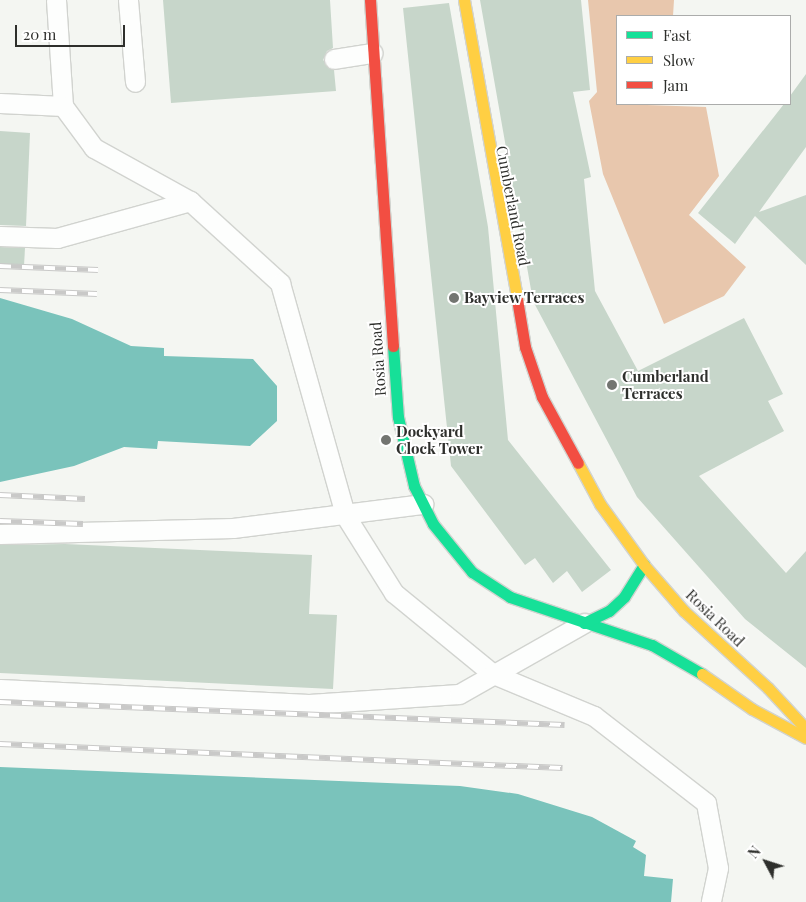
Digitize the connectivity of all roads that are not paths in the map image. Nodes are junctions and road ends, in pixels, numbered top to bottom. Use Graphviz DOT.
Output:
graph roads {
  1 [pos="56,0"];
  2 [pos="128,0"];
  3 [pos="370,0"];
  4 [pos="464,0"];
  5 [pos="373,53"];
  6 [pos="334,59"];
  7 [pos="135,82"];
  8 [pos="0,103"];
  9 [pos="63,106"];
  10 [pos="190,201"];
  11 [pos="0,236"];
  12 [pos="423,504"];
  13 [pos="345,515"];
  14 [pos="0,534"];
  15 [pos="644,566"];
  16 [pos="584,623"];
  17 [pos="492,674"];
  18 [pos="0,689"];
  19 [pos="806,729"];
  20 [pos="806,738"];
  21 [pos="711,902"];
  1 -- 9 [label="lane"];
  2 -- 7 [label="lane"];
  3 -- 5 [label="main road, Rosia Road"];
  4 -- 15 [label="main road, Cumberland Road"];
  5 -- 6 [label="lane"];
  5 -- 12 [label="main road, Rosia Road"];
  8 -- 9 [label="lane"];
  9 -- 10 [label="lane"];
  10 -- 11 [label="lane"];
  10 -- 13 [label="lane"];
  12 -- 13 [label="lane"];
  12 -- 16 [label="main road, Rosia Road"];
  13 -- 14 [label="lane"];
  13 -- 17 [label="lane"];
  15 -- 16 [label="main road"];
  15 -- 19 [label="main road, Rosia Road"];
  16 -- 17 [label="lane"];
  16 -- 20 [label="main road, Rosia Road"];
  17 -- 18 [label="lane"];
  17 -- 21 [label="lane"];
}
